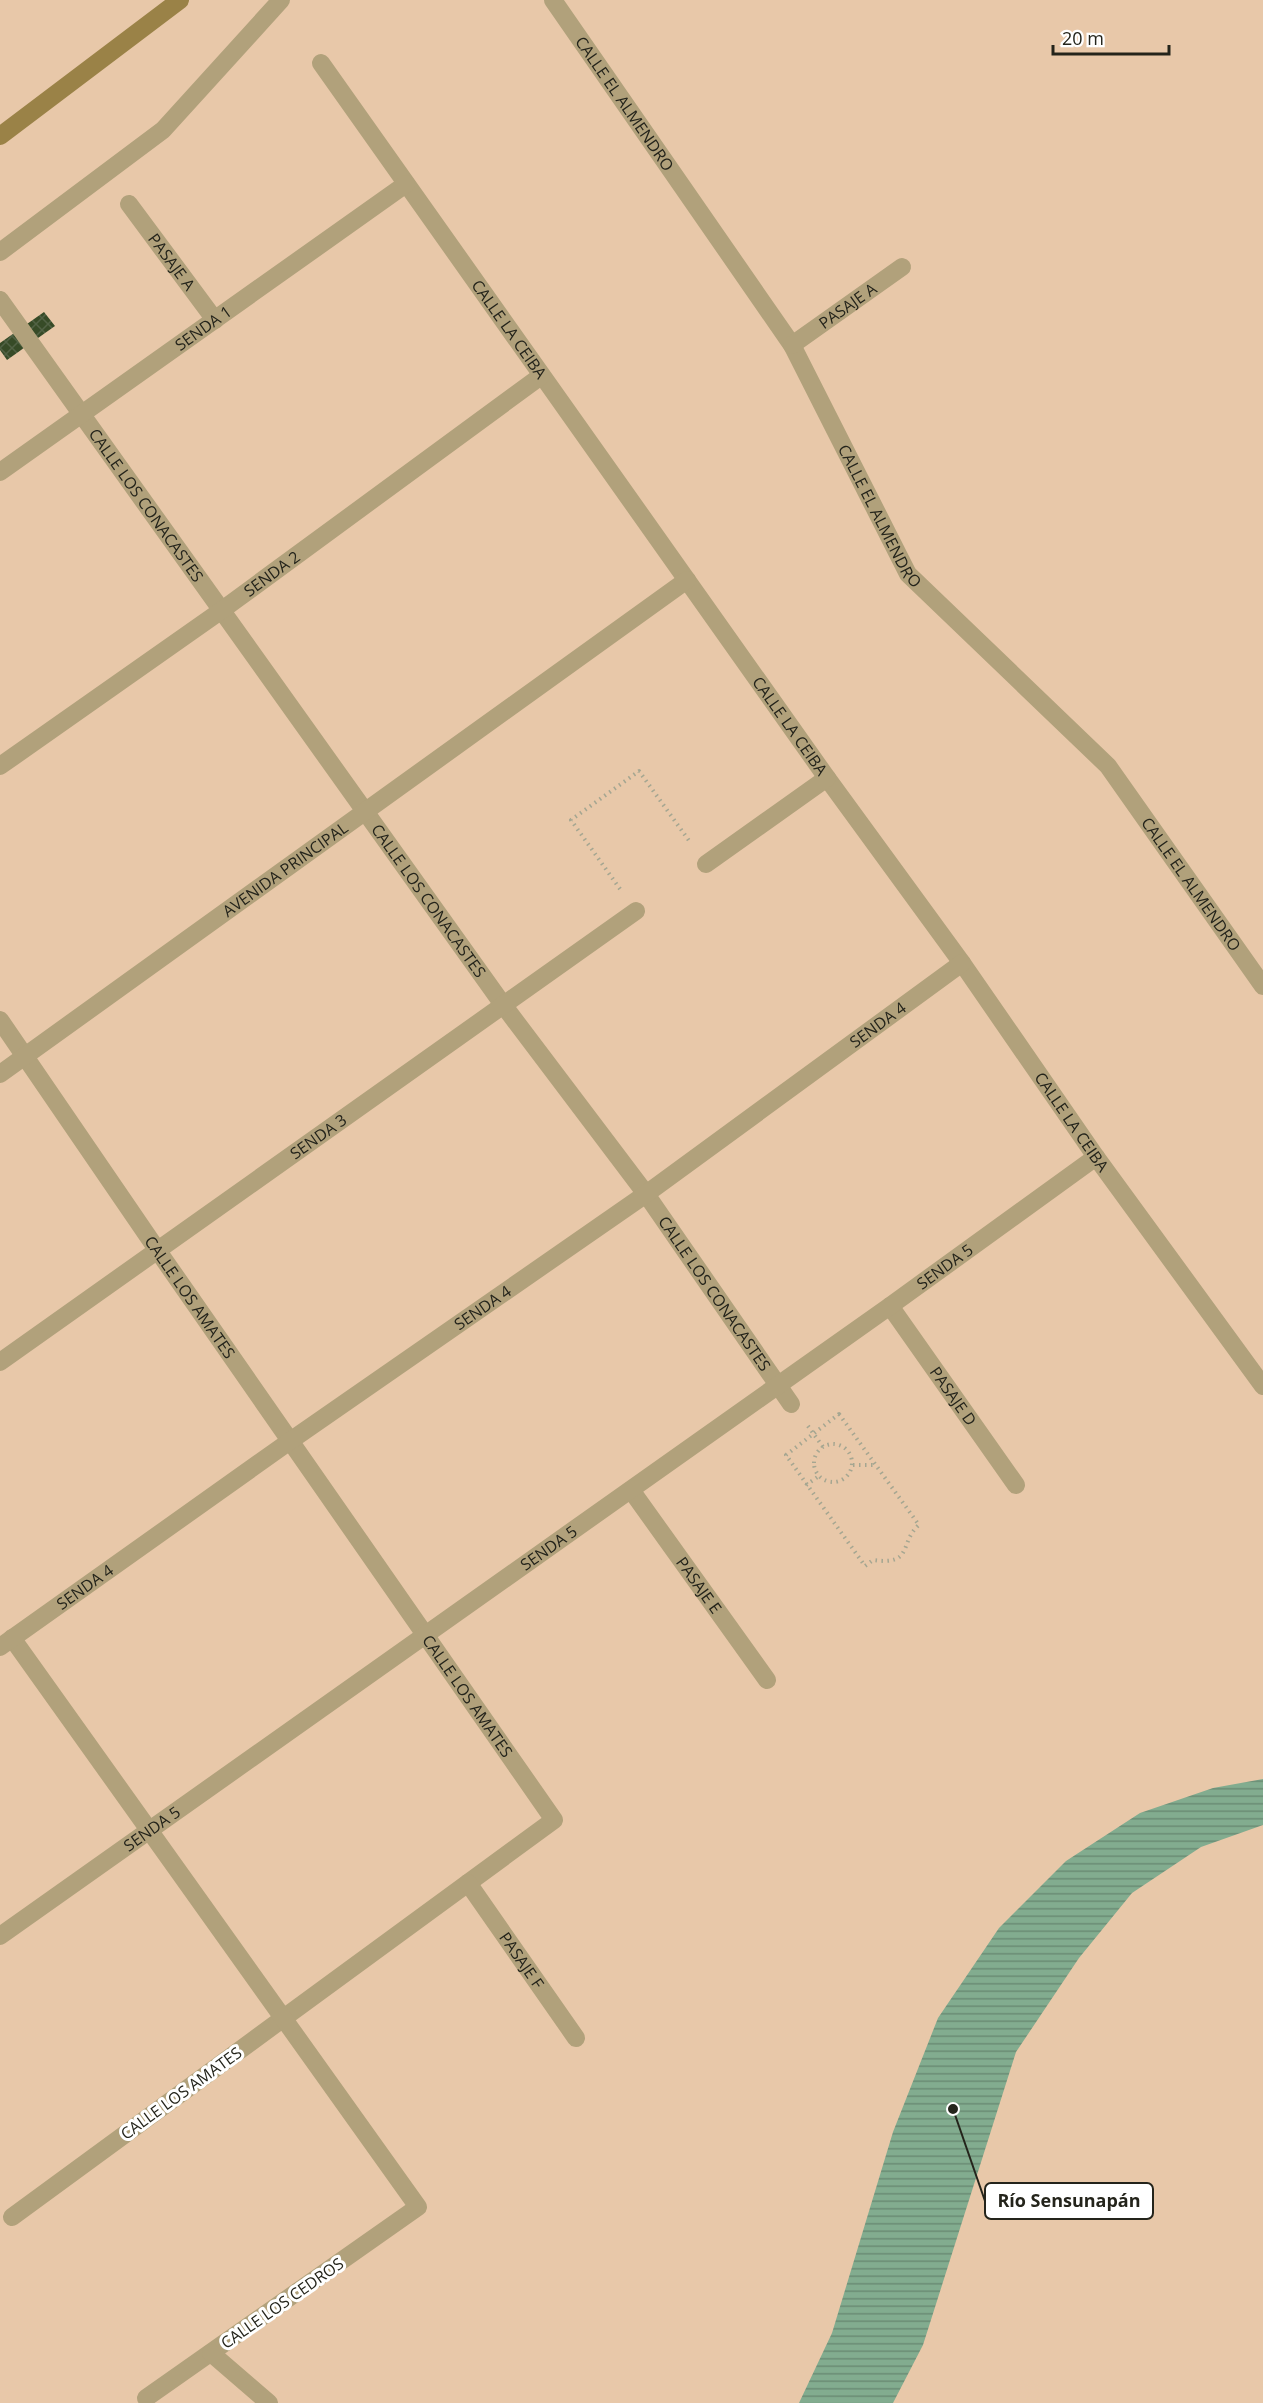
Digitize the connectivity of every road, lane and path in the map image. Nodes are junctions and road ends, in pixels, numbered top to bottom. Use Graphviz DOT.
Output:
graph roads {
  1 [pos="180,0"];
  2 [pos="280,0"];
  3 [pos="553,0"];
  4 [pos="321,63"];
  5 [pos="0,135"];
  6 [pos="406,184"];
  7 [pos="129,204"];
  8 [pos="0,252"];
  9 [pos="902,267"];
  10 [pos="0,300"];
  11 [pos="215,320"];
  12 [pos="792,345"];
  13 [pos="541,376"];
  14 [pos="82,414"];
  15 [pos="0,472"];
  16 [pos="687,580"];
  17 [pos="222,610"];
  18 [pos="0,766"];
  19 [pos="827,778"];
  20 [pos="365,811"];
  21 [pos="706,864"];
  22 [pos="636,911"];
  23 [pos="962,963"];
  24 [pos="1263,986"];
  25 [pos="504,1006"];
  26 [pos="0,1020"];
  27 [pos="25,1056"];
  28 [pos="0,1074"];
  29 [pos="1096,1157"];
  30 [pos="646,1194"];
  31 [pos="158,1251"];
  32 [pos="890,1306"];
  33 [pos="0,1362"];
  34 [pos="777,1385"];
  35 [pos="1263,1386"];
  36 [pos="791,1404"];
  37 [pos="290,1441"];
  38 [pos="853,1465"];
  39 [pos="875,1465"];
  40 [pos="819,1476"];
  41 [pos="806,1485"];
  42 [pos="1016,1485"];
  43 [pos="631,1490"];
  44 [pos="425,1635"];
  45 [pos="6,1643"];
  46 [pos="767,1680"];
  47 [pos="149,1830"];
  48 [pos="468,1883"];
  49 [pos="0,1936"];
  50 [pos="284,2018"];
  51 [pos="576,2038"];
  52 [pos="12,2217"];
  53 [pos="211,2353"];
  54 [pos="146,2398"];
  55 [pos="269,2403"];
  1 -- 5 [label="main road"];
  2 -- 8 [label="street"];
  3 -- 12 [label="street, CALLE EL ALMENDRO"];
  4 -- 6 [label="street, CALLE LA CEIBA"];
  6 -- 11 [label="street, SENDA 1"];
  6 -- 13 [label="street, CALLE LA CEIBA"];
  7 -- 11 [label="street, PASAJE A"];
  9 -- 12 [label="street, PASAJE A"];
  10 -- 14 [label="street, CALLE LOS CONACASTES"];
  11 -- 14 [label="street, SENDA 1"];
  12 -- 24 [label="street, CALLE EL ALMENDRO"];
  13 -- 16 [label="street, CALLE LA CEIBA"];
  13 -- 17 [label="street, SENDA 2"];
  14 -- 15 [label="street, SENDA 1"];
  14 -- 17 [label="street, CALLE LOS CONACASTES"];
  16 -- 19 [label="street, CALLE LA CEIBA"];
  16 -- 20 [label="street, AVENIDA PRINCIPAL"];
  17 -- 18 [label="street, SENDA 2"];
  17 -- 20 [label="street, CALLE LOS CONACASTES"];
  19 -- 21 [label="street"];
  19 -- 23 [label="street, CALLE LA CEIBA"];
  20 -- 25 [label="street, CALLE LOS CONACASTES"];
  20 -- 27 [label="street, AVENIDA PRINCIPAL"];
  21 -- 22 [label="path"];
  22 -- 25 [label="street, SENDA 3"];
  23 -- 29 [label="street, CALLE LA CEIBA"];
  23 -- 30 [label="street, SENDA 4"];
  25 -- 30 [label="street, CALLE LOS CONACASTES"];
  25 -- 31 [label="street, SENDA 3"];
  26 -- 27 [label="street, CALLE LOS AMATES"];
  27 -- 28 [label="street, AVENIDA PRINCIPAL"];
  27 -- 31 [label="street, CALLE LOS AMATES"];
  29 -- 32 [label="street, SENDA 5"];
  29 -- 35 [label="street, CALLE LA CEIBA"];
  30 -- 34 [label="street, CALLE LOS CONACASTES"];
  30 -- 37 [label="street, SENDA 4"];
  31 -- 33 [label="street, SENDA 3"];
  31 -- 37 [label="street, CALLE LOS AMATES"];
  32 -- 34 [label="street, SENDA 5"];
  32 -- 42 [label="street, PASAJE D"];
  34 -- 36 [label="street, CALLE LOS CONACASTES"];
  34 -- 43 [label="street, SENDA 5"];
  37 -- 44 [label="street, CALLE LOS AMATES"];
  37 -- 45 [label="street, SENDA 4"];
  38 -- 39 [label="path"];
  38 -- 40 [label="path"];
  38 -- 40 [label="path"];
  39 -- 41 [label="path"];
  39 -- 41 [label="path"];
  40 -- 41 [label="path"];
  43 -- 44 [label="street, SENDA 5"];
  43 -- 46 [label="street, PASAJE E"];
  44 -- 47 [label="street, SENDA 5"];
  44 -- 48 [label="street, CALLE LOS AMATES"];
  45 -- 47 [label="street"];
  47 -- 49 [label="street, SENDA 5"];
  47 -- 50 [label="street"];
  48 -- 50 [label="street, CALLE LOS AMATES"];
  48 -- 51 [label="street, PASAJE F"];
  50 -- 52 [label="street, CALLE LOS AMATES"];
  50 -- 53 [label="street, CALLE LOS CEDROS"];
  53 -- 54 [label="street, CALLE LOS CEDROS"];
  53 -- 55 [label="street"];
}
